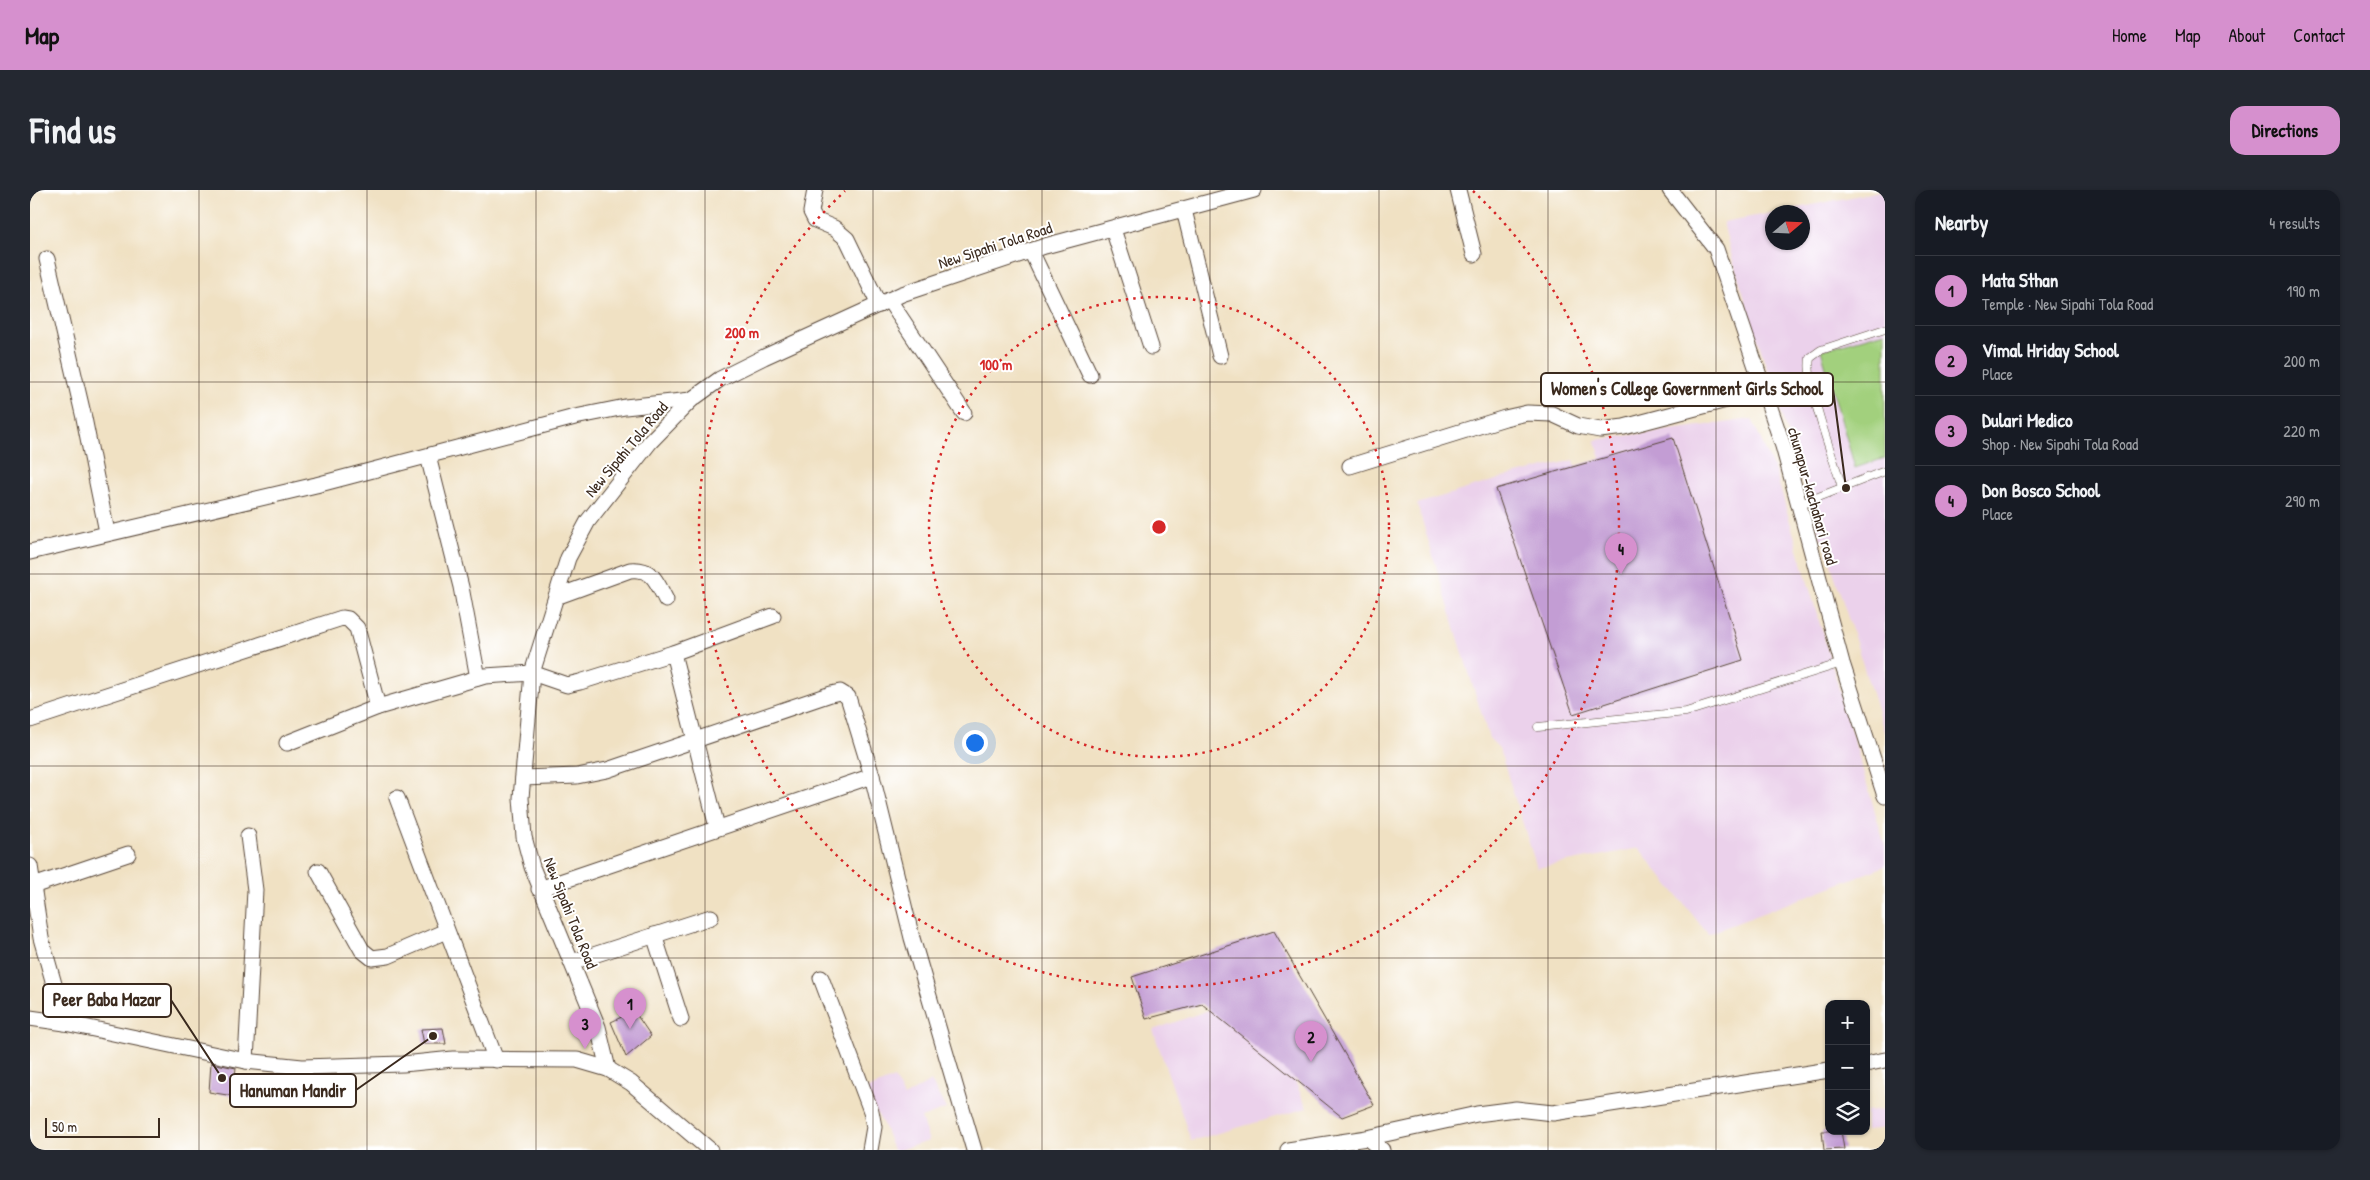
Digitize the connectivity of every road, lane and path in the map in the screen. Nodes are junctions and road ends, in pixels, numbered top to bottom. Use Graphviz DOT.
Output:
graph roads {
  1 [pos="814,190"];
  2 [pos="1254,190"];
  3 [pos="1458,190"];
  4 [pos="1670,190"];
  5 [pos="1184,210"];
  6 [pos="1113,229"];
  7 [pos="1031,251"];
  8 [pos="1474,254"];
  9 [pos="47,259"];
  10 [pos="884,303"];
  11 [pos="1885,329"];
  12 [pos="1151,347"];
  13 [pos="1220,356"];
  14 [pos="1090,375"];
  15 [pos="1764,390"];
  16 [pos="691,400"];
  17 [pos="964,413"];
  18 [pos="428,456"];
  19 [pos="1350,466"];
  20 [pos="1885,471"];
  21 [pos="1842,487"];
  22 [pos="1798,505"];
  23 [pos="107,532"];
  24 [pos="30,552"];
  25 [pos="556,597"];
  26 [pos="666,600"];
  27 [pos="773,616"];
  28 [pos="673,653"];
  29 [pos="1842,663"];
  30 [pos="532,673"];
  31 [pos="478,678"];
  32 [pos="378,707"];
  33 [pos="30,720"];
  34 [pos="1538,727"];
  35 [pos="695,738"];
  36 [pos="287,743"];
  37 [pos="872,776"];
  38 [pos="523,778"];
  39 [pos="1885,796"];
  40 [pos="397,798"];
  41 [pos="717,827"];
  42 [pos="248,836"];
  43 [pos="128,854"];
  44 [pos="30,866"];
  45 [pos="318,871"];
  46 [pos="33,886"];
  47 [pos="539,888"];
  48 [pos="711,917"];
  49 [pos="446,931"];
  50 [pos="654,935"];
  51 [pos="572,962"];
  52 [pos="821,978"];
  53 [pos="30,1018"];
  54 [pos="681,1019"];
  55 [pos="65,1023"];
  56 [pos="496,1060"];
  57 [pos="1885,1060"];
  58 [pos="246,1062"];
  59 [pos="1870,1063"];
  60 [pos="608,1069"];
  61 [pos="1825,1071"];
  62 [pos="1367,1138"];
  63 [pos="710,1150"];
  64 [pos="870,1150"];
  65 [pos="974,1150"];
  66 [pos="1288,1150"];
  67 [pos="1382,1150"];
  1 -- 10 [label="street"];
  2 -- 5 [label="street, New Sipahi Tola Road"];
  3 -- 8 [label="street"];
  4 -- 15 [label="street, chunapur-kachahari road"];
  5 -- 6 [label="street, New Sipahi Tola Road"];
  5 -- 13 [label="street"];
  6 -- 7 [label="street, New Sipahi Tola Road"];
  6 -- 12 [label="street"];
  7 -- 10 [label="street, New Sipahi Tola Road"];
  7 -- 14 [label="street"];
  9 -- 23 [label="street"];
  10 -- 16 [label="street, New Sipahi Tola Road"];
  10 -- 17 [label="street"];
  11 -- 21 [label="lane"];
  15 -- 19 [label="street"];
  15 -- 22 [label="street, chunapur-kachahari road"];
  16 -- 18 [label="street"];
  16 -- 25 [label="street, New Sipahi Tola Road"];
  18 -- 23 [label="street"];
  18 -- 31 [label="street"];
  20 -- 21 [label="lane"];
  21 -- 22 [label="lane"];
  22 -- 29 [label="street, chunapur-kachahari road"];
  23 -- 24 [label="street"];
  25 -- 26 [label="street"];
  25 -- 30 [label="street, New Sipahi Tola Road"];
  27 -- 28 [label="street"];
  28 -- 30 [label="street"];
  28 -- 35 [label="street"];
  29 -- 34 [label="lane"];
  29 -- 39 [label="street, chunapur-kachahari road"];
  30 -- 31 [label="street"];
  30 -- 38 [label="street, New Sipahi Tola Road"];
  31 -- 32 [label="street"];
  32 -- 33 [label="street"];
  32 -- 36 [label="street"];
  35 -- 37 [label="street"];
  35 -- 38 [label="street"];
  35 -- 41 [label="street"];
  37 -- 41 [label="street"];
  37 -- 65 [label="street"];
  38 -- 47 [label="street, New Sipahi Tola Road"];
  40 -- 49 [label="street"];
  41 -- 47 [label="street"];
  42 -- 58 [label="street"];
  43 -- 46 [label="street"];
  44 -- 46 [label="street"];
  45 -- 49 [label="street"];
  46 -- 55 [label="street"];
  47 -- 51 [label="street, New Sipahi Tola Road"];
  48 -- 50 [label="street"];
  49 -- 56 [label="street"];
  50 -- 51 [label="street"];
  50 -- 54 [label="street"];
  51 -- 60 [label="street, New Sipahi Tola Road"];
  52 -- 64 [label="street"];
  53 -- 55 [label="street"];
  55 -- 58 [label="street"];
  56 -- 58 [label="street"];
  56 -- 60 [label="street"];
  57 -- 59 [label="street"];
  60 -- 63 [label="street"];
  61 -- 62 [label="street"];
  62 -- 66 [label="street"];
  62 -- 67 [label="street"];
}
